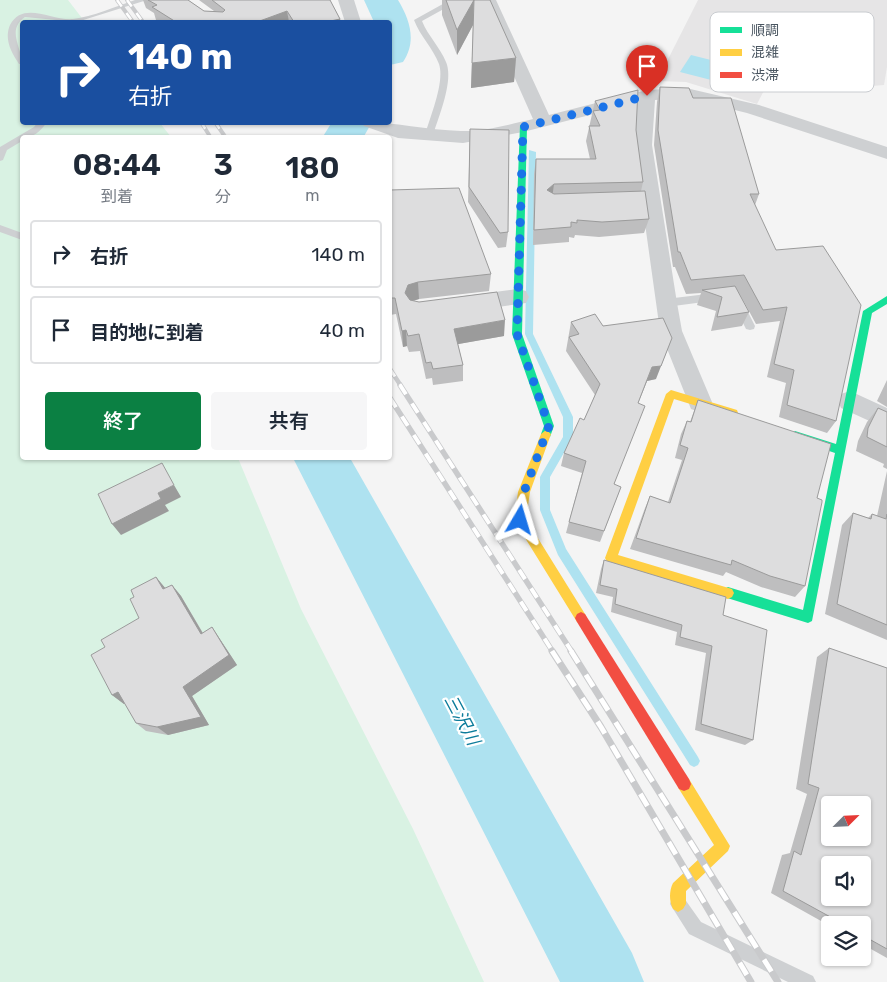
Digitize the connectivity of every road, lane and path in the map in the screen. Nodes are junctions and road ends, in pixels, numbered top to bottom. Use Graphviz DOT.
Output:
graph roads {
  1 [pos="143,0"];
  2 [pos="346,0"];
  3 [pos="456,0"];
  4 [pos="488,0"];
  5 [pos="59,20"];
  6 [pos="77,20"];
  7 [pos="352,20"];
  8 [pos="20,59"];
  9 [pos="647,96"];
  10 [pos="543,122"];
  11 [pos="40,125"];
  12 [pos="376,125"];
  13 [pos="523,127"];
  14 [pos="26,135"];
  15 [pos="429,135"];
  16 [pos="20,139"];
  17 [pos="887,153"];
  18 [pos="0,158"];
  19 [pos="0,228"];
  20 [pos="20,236"];
  21 [pos="518,297"];
  22 [pos="887,299"];
  23 [pos="666,303"];
  24 [pos="439,307"];
  25 [pos="750,326"];
  26 [pos="850,401"];
  27 [pos="700,402"];
  28 [pos="746,418"];
  29 [pos="887,419"];
  30 [pos="784,431"];
  31 [pos="840,450"];
  32 [pos="678,904"];
  33 [pos="807,982"];
  1 -- 6 [label="lane"];
  2 -- 7 [label="street"];
  3 -- 15 [label="lane"];
  4 -- 10 [label="street"];
  5 -- 8 [label="lane"];
  9 -- 10 [label="street"];
  9 -- 17 [label="street"];
  9 -- 23 [label="street"];
  10 -- 13 [label="street"];
  11 -- 14 [label="lane"];
  12 -- 15 [label="street"];
  13 -- 15 [label="street"];
  13 -- 21 [label="street"];
  16 -- 18 [label="lane"];
  19 -- 20 [label="lane"];
  21 -- 24 [label="street"];
  21 -- 32 [label="street"];
  22 -- 26 [label="street"];
  23 -- 25 [label="lane"];
  23 -- 27 [label="street"];
  26 -- 29 [label="street"];
  26 -- 31 [label="street"];
  27 -- 28 [label="street"];
  27 -- 31 [label="street"];
  30 -- 31 [label="street"];
  32 -- 33 [label="lane"];
}
